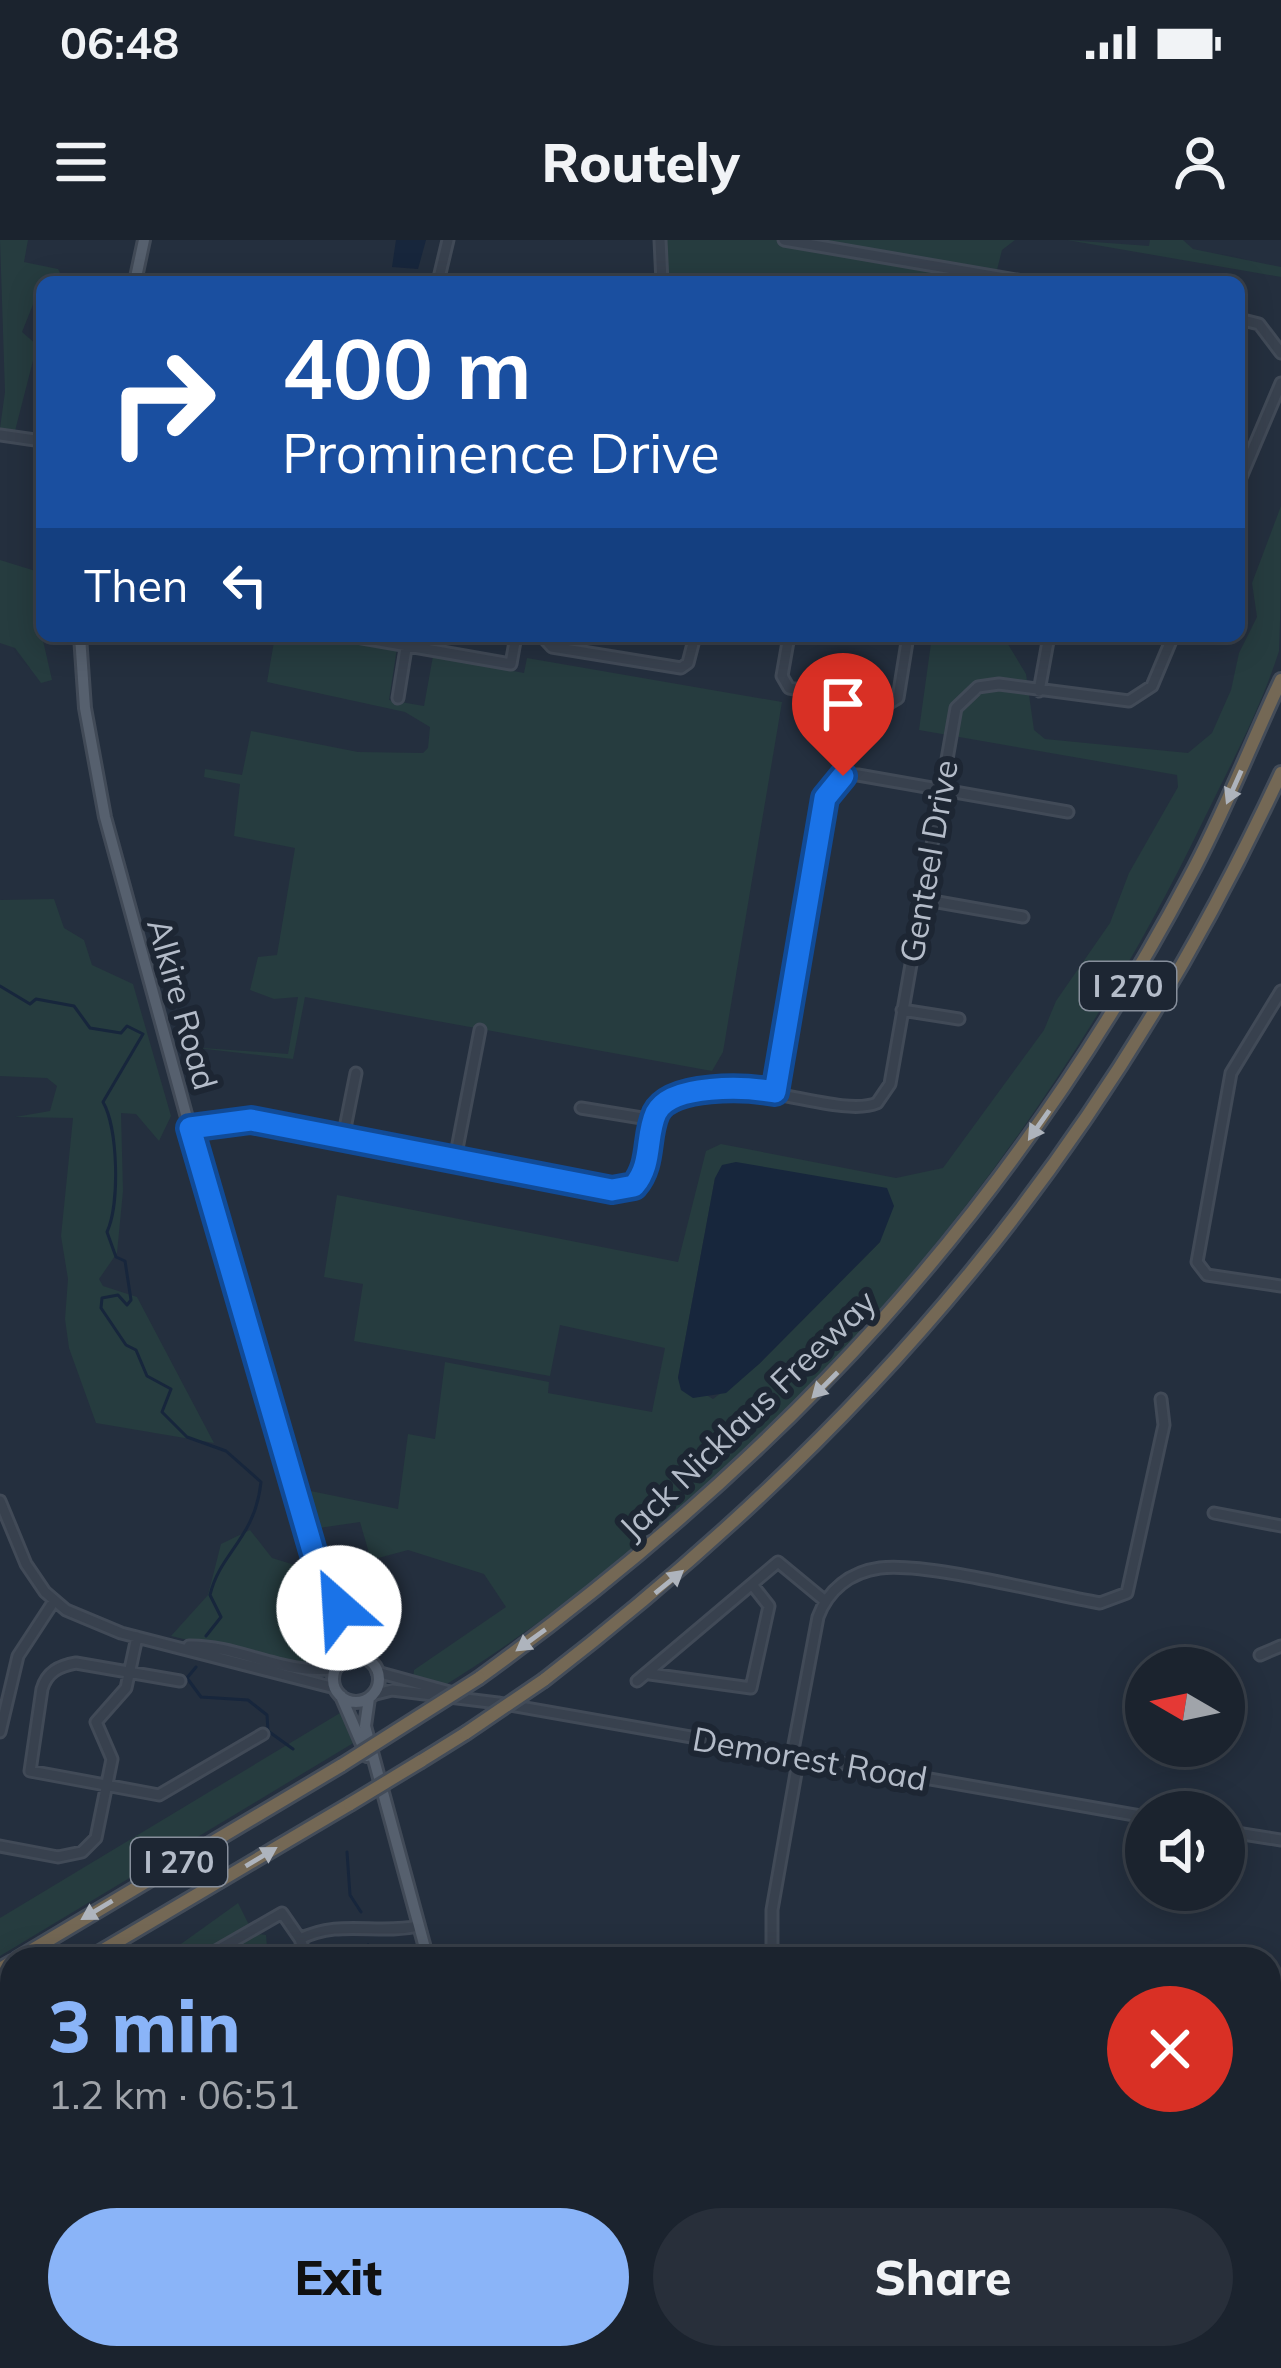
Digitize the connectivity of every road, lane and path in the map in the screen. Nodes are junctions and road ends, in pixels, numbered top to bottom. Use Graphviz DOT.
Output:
graph roads {
  1 [pos="144,240"];
  2 [pos="448,240"];
  3 [pos="660,240"];
  4 [pos="784,240"];
  5 [pos="136,276"];
  6 [pos="439,276"];
  7 [pos="662,276"];
  8 [pos="993,276"];
  9 [pos="1245,320"];
  10 [pos="1281,353"];
  11 [pos="1281,383"];
  12 [pos="0,435"];
  13 [pos="36,440"];
  14 [pos="1245,468"];
  15 [pos="81,642"];
  16 [pos="407,642"];
  17 [pos="412,642"];
  18 [pos="515,642"];
  19 [pos="547,642"];
  20 [pos="693,642"];
  21 [pos="788,642"];
  22 [pos="907,642"];
  23 [pos="1048,642"];
  24 [pos="1170,642"];
  25 [pos="1281,680"];
  26 [pos="1040,691"];
  27 [pos="398,698"];
  28 [pos="1281,772"];
  29 [pos="940,789"];
  30 [pos="1068,812"];
  31 [pos="921,899"];
  32 [pos="1023,917"];
  33 [pos="1281,992"];
  34 [pos="902,1010"];
  35 [pos="959,1019"];
  36 [pos="480,1030"];
  37 [pos="356,1073"];
  38 [pos="775,1092"];
  39 [pos="581,1108"];
  40 [pos="654,1120"];
  41 [pos="190,1128"];
  42 [pos="344,1138"];
  43 [pos="455,1159"];
  44 [pos="1281,1286"];
  45 [pos="1162,1399"];
  46 [pos="0,1501"];
  47 [pos="1214,1513"];
  48 [pos="1281,1526"];
  49 [pos="326,1587"];
  50 [pos="754,1587"];
  51 [pos="824,1600"];
  52 [pos="54,1601"];
  53 [pos="137,1637"];
  54 [pos="179,1646"];
  55 [pos="1281,1646"];
  56 [pos="1260,1655"];
  57 [pos="339,1665"];
  58 [pos="374,1667"];
  59 [pos="130,1672"];
  60 [pos="650,1674"];
  61 [pos="637,1681"];
  62 [pos="180,1682"];
  63 [pos="338,1692"];
  64 [pos="371,1696"];
  65 [pos="473,1700"];
  66 [pos="0,1732"];
  67 [pos="263,1734"];
  68 [pos="796,1756"];
  69 [pos="375,1769"];
  70 [pos="107,1787"];
  71 [pos="1125,1813"];
  72 [pos="1245,1834"];
  73 [pos="1281,1840"];
  74 [pos="0,1846"];
  75 [pos="419,1926"];
  76 [pos="300,1939"];
  77 [pos="36,1947"];
  78 [pos="108,1947"];
  79 [pos="223,1947"];
  80 [pos="303,1947"];
  81 [pos="425,1947"];
  82 [pos="772,1947"];
  1 -- 5 [label="main road"];
  2 -- 6 [label="street"];
  3 -- 7 [label="street"];
  4 -- 8 [label="street"];
  9 -- 10 [label="street"];
  11 -- 14 [label="street"];
  12 -- 13 [label="street"];
  15 -- 41 [label="main road, Alkire Road"];
  16 -- 27 [label="street"];
  17 -- 18 [label="street"];
  19 -- 20 [label="street"];
  21 -- 22 [label="street"];
  23 -- 26 [label="street"];
  24 -- 26 [label="street, Genteel Drive"];
  25 -- 77 [label="highway, Jack Nicklaus Freeway / I 270, one-way, bridge"];
  26 -- 29 [label="street, Genteel Drive"];
  78 -- 28 [label="highway, Jack Nicklaus Freeway / I 270, one-way, bridge"];
  29 -- 30 [label="street"];
  29 -- 31 [label="street, Genteel Drive"];
  29 -- 38 [label="street"];
  31 -- 32 [label="street"];
  31 -- 34 [label="street, Genteel Drive"];
  33 -- 44 [label="street"];
  34 -- 35 [label="street"];
  34 -- 38 [label="street, Genteel Drive"];
  36 -- 43 [label="street"];
  37 -- 42 [label="street"];
  38 -- 40 [label="street"];
  39 -- 40 [label="street"];
  40 -- 43 [label="street"];
  41 -- 42 [label="street"];
  41 -- 49 [label="main road, Alkire Road"];
  42 -- 43 [label="street"];
  45 -- 51 [label="street"];
  46 -- 52 [label="street"];
  47 -- 48 [label="street"];
  49 -- 57 [label="main road, Alkire Road"];
  49 -- 58 [label="main road, Alkire Road"];
  50 -- 51 [label="street"];
  50 -- 60 [label="street"];
  50 -- 60 [label="street"];
  51 -- 68 [label="street"];
  52 -- 53 [label="street"];
  52 -- 66 [label="street"];
  53 -- 54 [label="street"];
  53 -- 59 [label="street"];
  54 -- 57 [label="street"];
  54 -- 63 [label="street"];
  55 -- 56 [label="street"];
  57 -- 58 [label="main road"];
  57 -- 63 [label="main road"];
  58 -- 64 [label="main road"];
  58 -- 65 [label="street, Demorest Road"];
  59 -- 62 [label="street"];
  59 -- 70 [label="street"];
  59 -- 70 [label="street"];
  60 -- 61 [label="street"];
  63 -- 64 [label="main road"];
  63 -- 69 [label="main road"];
  64 -- 65 [label="street, Demorest Road"];
  64 -- 69 [label="main road"];
  65 -- 68 [label="street, Demorest Road"];
  67 -- 70 [label="street"];
  68 -- 71 [label="street, Demorest Road"];
  68 -- 82 [label="street"];
  69 -- 75 [label="main road"];
  70 -- 74 [label="street"];
  72 -- 73 [label="street"];
  75 -- 76 [label="street"];
  75 -- 81 [label="main road"];
  76 -- 79 [label="street"];
  76 -- 80 [label="street"];
}
